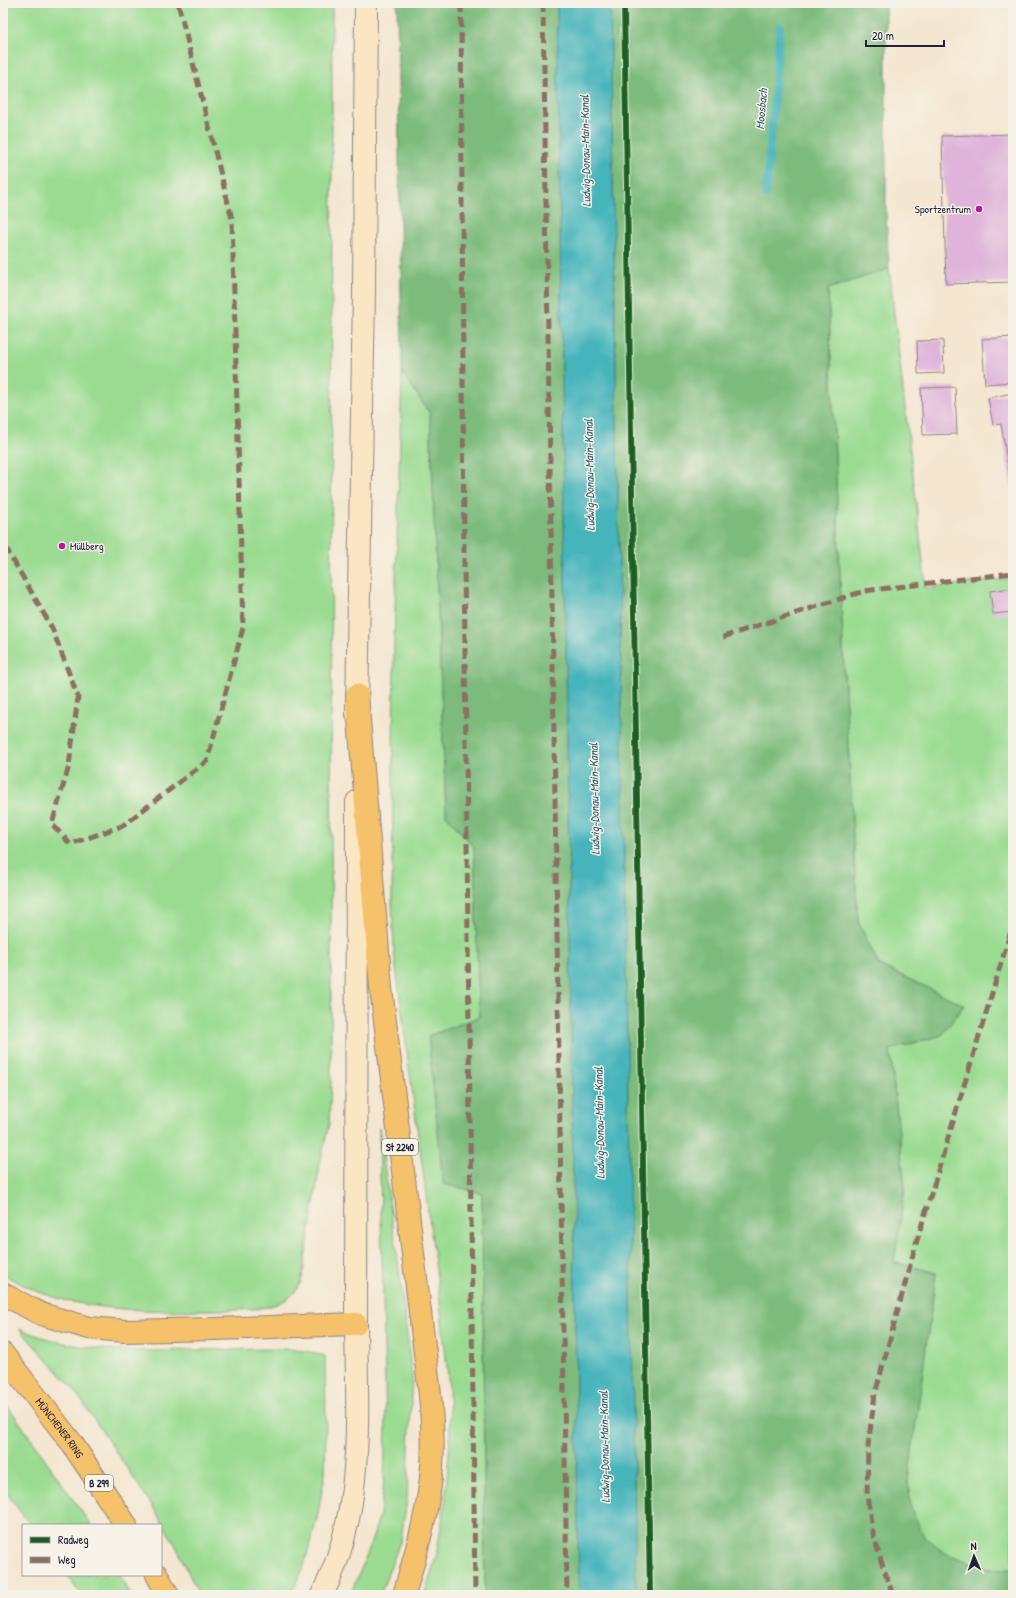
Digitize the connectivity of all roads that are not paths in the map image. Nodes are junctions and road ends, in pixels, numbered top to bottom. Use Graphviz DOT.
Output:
graph roads {
  1 [pos="366,3"];
  2 [pos="358,696"];
  3 [pos="3,1294"];
  4 [pos="356,1324"];
  5 [pos="3,1354"];
  6 [pos="3,1362"];
  7 [pos="29,1386"];
  8 [pos="125,1524"];
  9 [pos="158,1576"];
  10 [pos="168,1595"];
  11 [pos="322,1595"];
  12 [pos="404,1595"];
  1 -- 2 [label="main road, St 2240"];
  2 -- 4 [label="main road, St 2240"];
  2 -- 12 [label="main road, St 2240"];
  3 -- 4 [label="main road"];
  4 -- 11 [label="main road, St 2240"];
  5 -- 7 [label="main road, MÜNCHENER RING / B 299"];
  6 -- 7 [label="main road"];
  7 -- 8 [label="main road, MÜNCHENER RING / B 299"];
  9 -- 10 [label="main road"];
}
